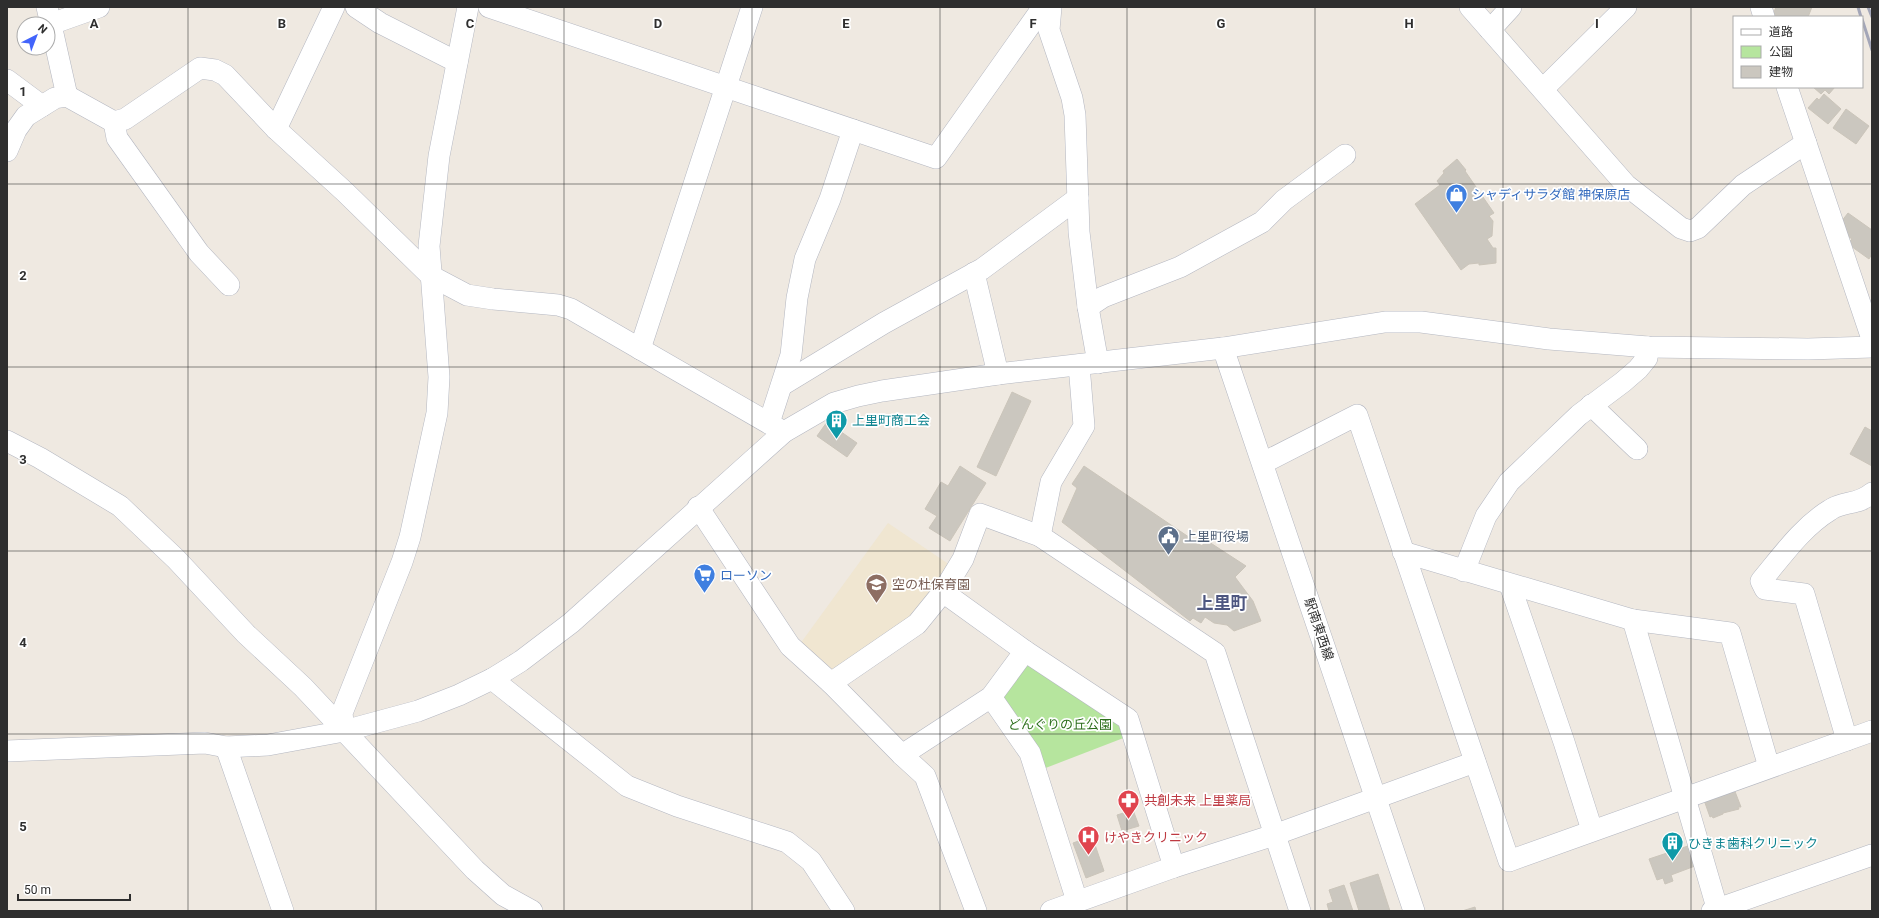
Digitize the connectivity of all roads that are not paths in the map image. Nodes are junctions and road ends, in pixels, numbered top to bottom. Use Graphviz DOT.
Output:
graph roads {
  1 [pos="99,7"];
  2 [pos="334,7"];
  3 [pos="356,7"];
  4 [pos="467,7"];
  5 [pos="489,7"];
  6 [pos="752,7"];
  7 [pos="1043,7"];
  8 [pos="1051,7"];
  9 [pos="1470,7"];
  10 [pos="1511,7"];
  11 [pos="1626,7"];
  12 [pos="49,15"];
  13 [pos="1490,30"];
  14 [pos="456,62"];
  15 [pos="7,80"];
  16 [pos="726,87"];
  17 [pos="1787,88"];
  18 [pos="1543,90"];
  19 [pos="67,96"];
  20 [pos="42,106"];
  21 [pos="114,122"];
  22 [pos="276,129"];
  23 [pos="853,130"];
  24 [pos="1806,143"];
  25 [pos="7,151"];
  26 [pos="1344,155"];
  27 [pos="1078,198"];
  28 [pos="974,273"];
  29 [pos="431,276"];
  30 [pos="229,285"];
  31 [pos="1088,306"];
  32 [pos="1872,339"];
  33 [pos="1648,347"];
  34 [pos="1872,347"];
  35 [pos="1223,348"];
  36 [pos="640,349"];
  37 [pos="1089,364"];
  38 [pos="998,374"];
  39 [pos="782,385"];
  40 [pos="1591,405"];
  41 [pos="776,428"];
  42 [pos="7,441"];
  43 [pos="1637,449"];
  44 [pos="1263,463"];
  45 [pos="1872,493"];
  46 [pos="698,507"];
  47 [pos="1040,536"];
  48 [pos="1403,552"];
  49 [pos="1464,571"];
  50 [pos="1510,584"];
  51 [pos="943,592"];
  52 [pos="1632,620"];
  53 [pos="1025,651"];
  54 [pos="492,679"];
  55 [pos="830,682"];
  56 [pos="991,697"];
  57 [pos="344,731"];
  58 [pos="1872,731"];
  59 [pos="1847,740"];
  60 [pos="226,747"];
  61 [pos="7,750"];
  62 [pos="902,755"];
  63 [pos="1475,762"];
  64 [pos="1769,768"];
  65 [pos="1375,797"];
  66 [pos="1685,798"];
  67 [pos="1592,830"];
  68 [pos="1274,834"];
  69 [pos="1872,854"];
  70 [pos="1174,867"];
  71 [pos="1077,901"];
  72 [pos="1716,910"];
  73 [pos="283,911"];
  74 [pos="532,911"];
  75 [pos="844,911"];
  76 [pos="976,911"];
  77 [pos="1051,911"];
  78 [pos="1300,911"];
  79 [pos="1414,911"];
  1 -- 12 [label="street"];
  2 -- 22 [label="street"];
  3 -- 14 [label="street"];
  4 -- 14 [label="street"];
  5 -- 16 [label="street"];
  6 -- 16 [label="street"];
  7 -- 23 [label="street"];
  8 -- 27 [label="street"];
  9 -- 13 [label="street"];
  10 -- 13 [label="street"];
  11 -- 18 [label="street"];
  12 -- 19 [label="street"];
  13 -- 18 [label="street"];
  14 -- 29 [label="street"];
  15 -- 20 [label="street"];
  16 -- 23 [label="street"];
  16 -- 36 [label="street"];
  17 -- 24 [label="street"];
  18 -- 24 [label="street"];
  19 -- 20 [label="street"];
  19 -- 21 [label="street"];
  20 -- 25 [label="street"];
  21 -- 22 [label="street"];
  21 -- 30 [label="street"];
  22 -- 29 [label="street"];
  23 -- 39 [label="street"];
  24 -- 32 [label="street"];
  26 -- 31 [label="street"];
  27 -- 28 [label="street"];
  27 -- 31 [label="street"];
  28 -- 38 [label="street"];
  28 -- 39 [label="street"];
  29 -- 36 [label="street"];
  29 -- 57 [label="street"];
  31 -- 37 [label="street"];
  33 -- 34 [label="street"];
  33 -- 35 [label="street"];
  33 -- 40 [label="street"];
  35 -- 37 [label="street"];
  35 -- 44 [label="street, 駅南東西線"];
  36 -- 41 [label="street"];
  37 -- 38 [label="street"];
  37 -- 47 [label="street"];
  38 -- 41 [label="street"];
  39 -- 41 [label="street"];
  40 -- 43 [label="street"];
  40 -- 49 [label="street"];
  41 -- 46 [label="street"];
  42 -- 57 [label="street"];
  44 -- 48 [label="street"];
  44 -- 65 [label="street, 駅南東西線"];
  45 -- 59 [label="street"];
  46 -- 54 [label="street"];
  46 -- 55 [label="street"];
  47 -- 51 [label="street"];
  47 -- 68 [label="street"];
  48 -- 49 [label="street"];
  48 -- 63 [label="street"];
  49 -- 50 [label="street"];
  50 -- 52 [label="street"];
  50 -- 67 [label="street"];
  51 -- 53 [label="street"];
  51 -- 55 [label="street"];
  52 -- 64 [label="street"];
  52 -- 66 [label="street"];
  53 -- 56 [label="street"];
  53 -- 70 [label="street"];
  54 -- 57 [label="street"];
  54 -- 75 [label="street"];
  55 -- 62 [label="street"];
  56 -- 62 [label="street"];
  56 -- 71 [label="street"];
  57 -- 60 [label="street"];
  57 -- 74 [label="street"];
  58 -- 59 [label="street"];
  59 -- 64 [label="street"];
  60 -- 61 [label="street"];
  60 -- 73 [label="street"];
  62 -- 76 [label="street"];
  63 -- 65 [label="street"];
  63 -- 67 [label="street"];
  64 -- 66 [label="street"];
  65 -- 68 [label="street"];
  65 -- 79 [label="street, 駅南東西線"];
  66 -- 67 [label="street"];
  66 -- 72 [label="street"];
  68 -- 70 [label="street"];
  68 -- 78 [label="street"];
  69 -- 72 [label="street"];
  70 -- 71 [label="street"];
  71 -- 77 [label="street"];
}
